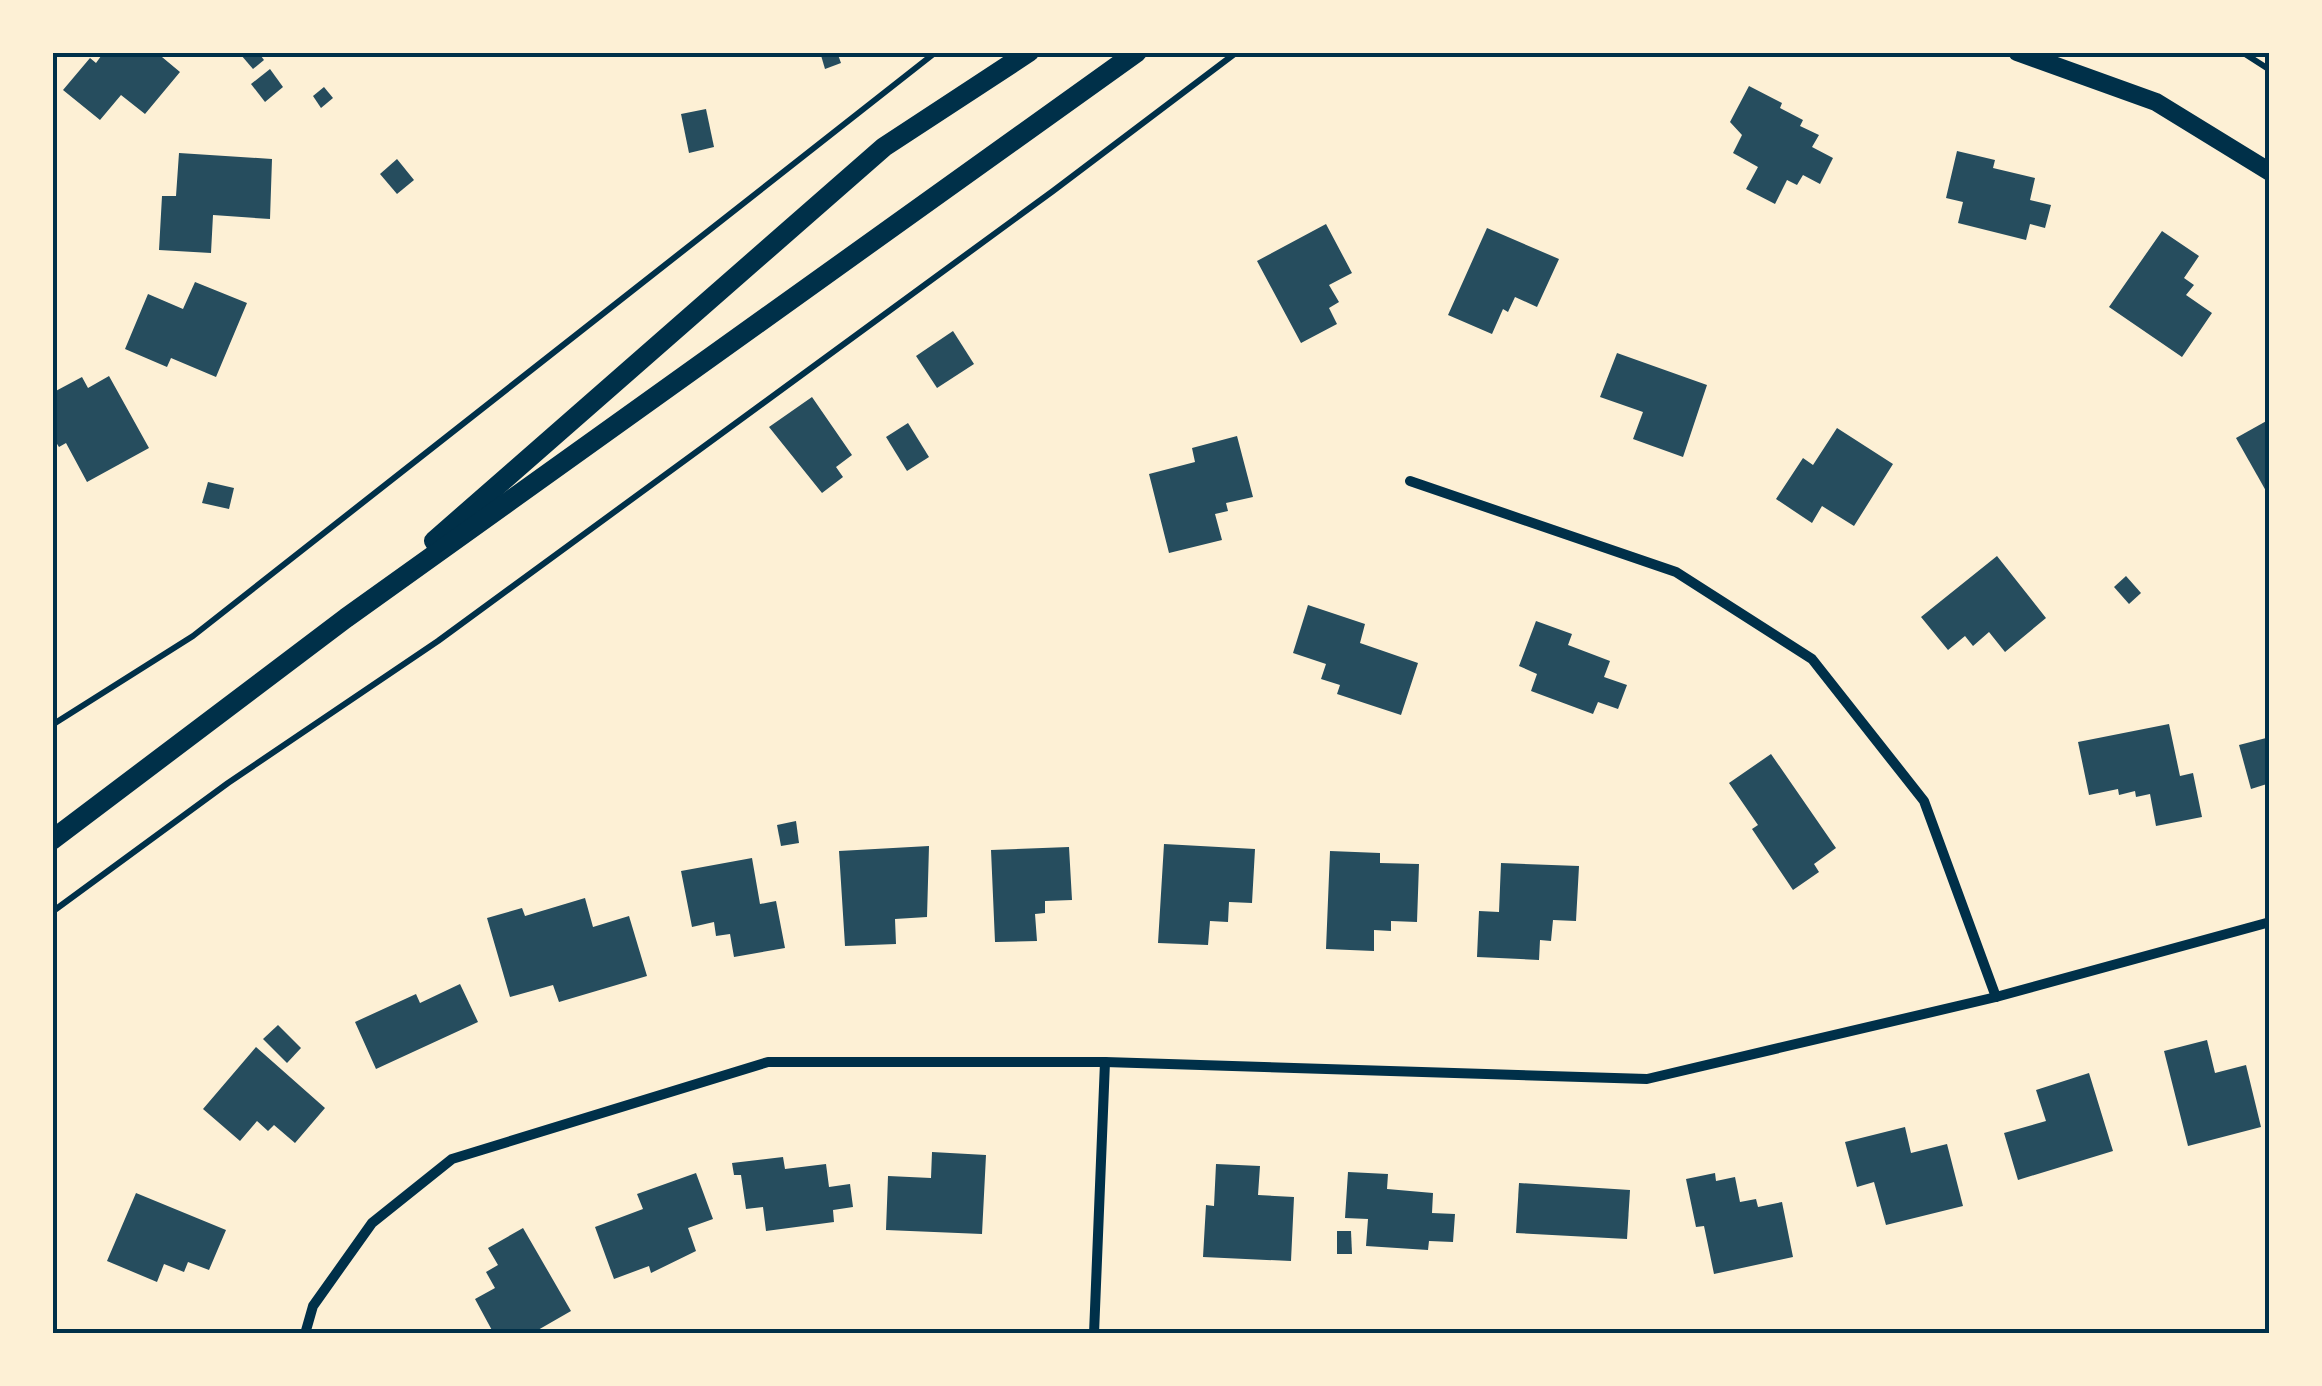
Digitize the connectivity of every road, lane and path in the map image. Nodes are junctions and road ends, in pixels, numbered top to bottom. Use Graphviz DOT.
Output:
graph roads {
  1 [pos="936,52"];
  2 [pos="1030,52"];
  3 [pos="1137,52"];
  4 [pos="1237,52"];
  5 [pos="2017,52"];
  6 [pos="2242,52"];
  7 [pos="2270,70"];
  8 [pos="2270,172"];
  9 [pos="1410,481"];
  10 [pos="346,618"];
  11 [pos="52,725"];
  12 [pos="52,840"];
  13 [pos="52,912"];
  14 [pos="2270,922"];
  15 [pos="1996,997"];
  16 [pos="1105,1062"];
  17 [pos="305,1334"];
  18 [pos="1094,1334"];
  1 -- 11 [label="path"];
  2 -- 10 [label="main road"];
  3 -- 10 [label="main road"];
  4 -- 13 [label="path"];
  5 -- 8 [label="street"];
  6 -- 7 [label="path"];
  9 -- 15 [label="street"];
  10 -- 12 [label="main road"];
  14 -- 15 [label="street"];
  15 -- 16 [label="street"];
  16 -- 17 [label="street"];
  16 -- 18 [label="street"];
}
